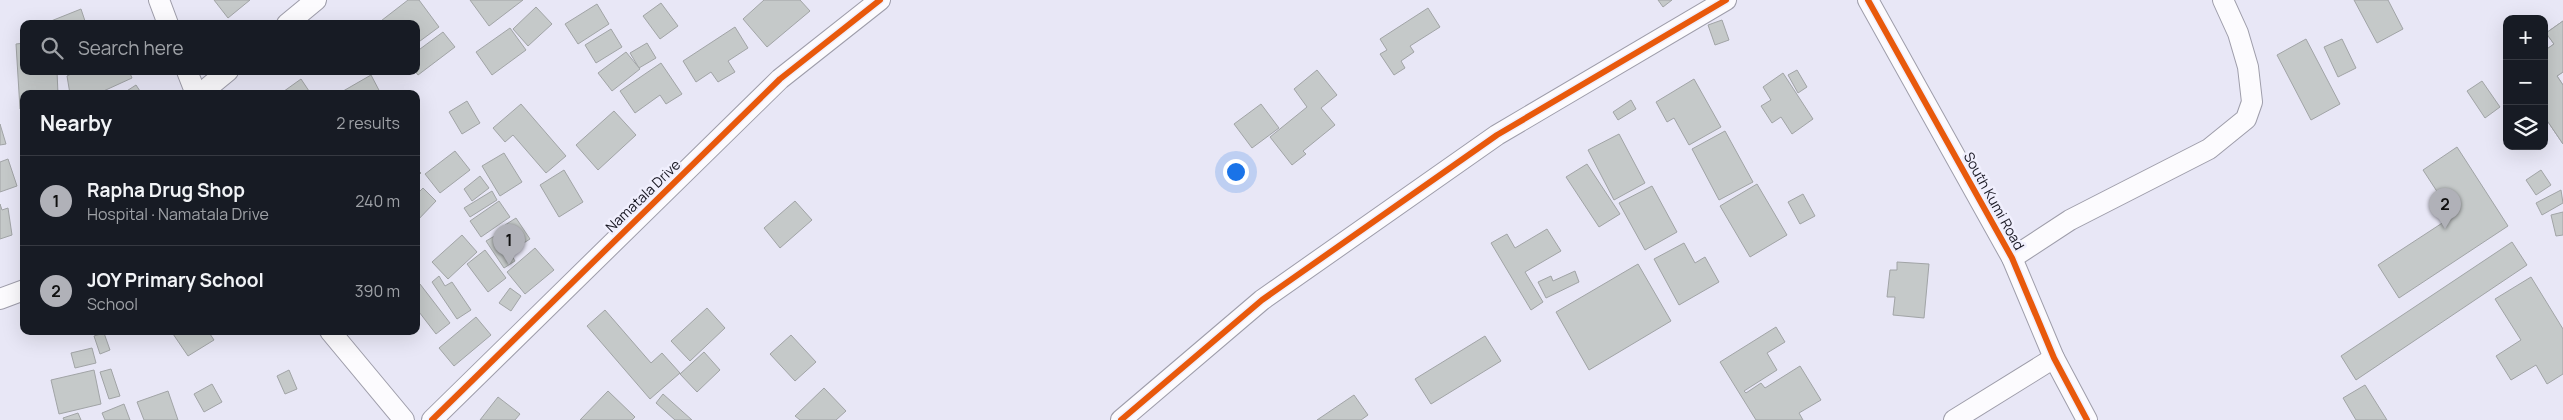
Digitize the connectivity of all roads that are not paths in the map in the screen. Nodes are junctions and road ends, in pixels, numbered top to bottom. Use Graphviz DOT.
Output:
graph roads {
  1 [pos="159,0"];
  2 [pos="316,0"];
  3 [pos="880,0"];
  4 [pos="1726,0"];
  5 [pos="1868,0"];
  6 [pos="2223,0"];
  7 [pos="166,20"];
  8 [pos="292,20"];
  9 [pos="189,75"];
  10 [pos="223,75"];
  11 [pos="194,90"];
  12 [pos="205,90"];
  13 [pos="2012,258"];
  14 [pos="20,292"];
  15 [pos="0,299"];
  16 [pos="333,335"];
  17 [pos="2054,358"];
  18 [pos="404,420"];
  19 [pos="432,420"];
  20 [pos="1121,420"];
  21 [pos="1954,420"];
  22 [pos="2087,420"];
  1 -- 7 [label="street"];
  2 -- 8 [label="street"];
  3 -- 19 [label="street, Namatala Drive"];
  4 -- 20 [label="street"];
  5 -- 13 [label="street, South Kumi Road"];
  6 -- 13 [label="street"];
  9 -- 11 [label="street"];
  10 -- 12 [label="street"];
  13 -- 17 [label="street, South Kumi Road"];
  14 -- 15 [label="street"];
  16 -- 18 [label="street"];
  17 -- 21 [label="street"];
  17 -- 22 [label="street, South Kumi Road"];
}
